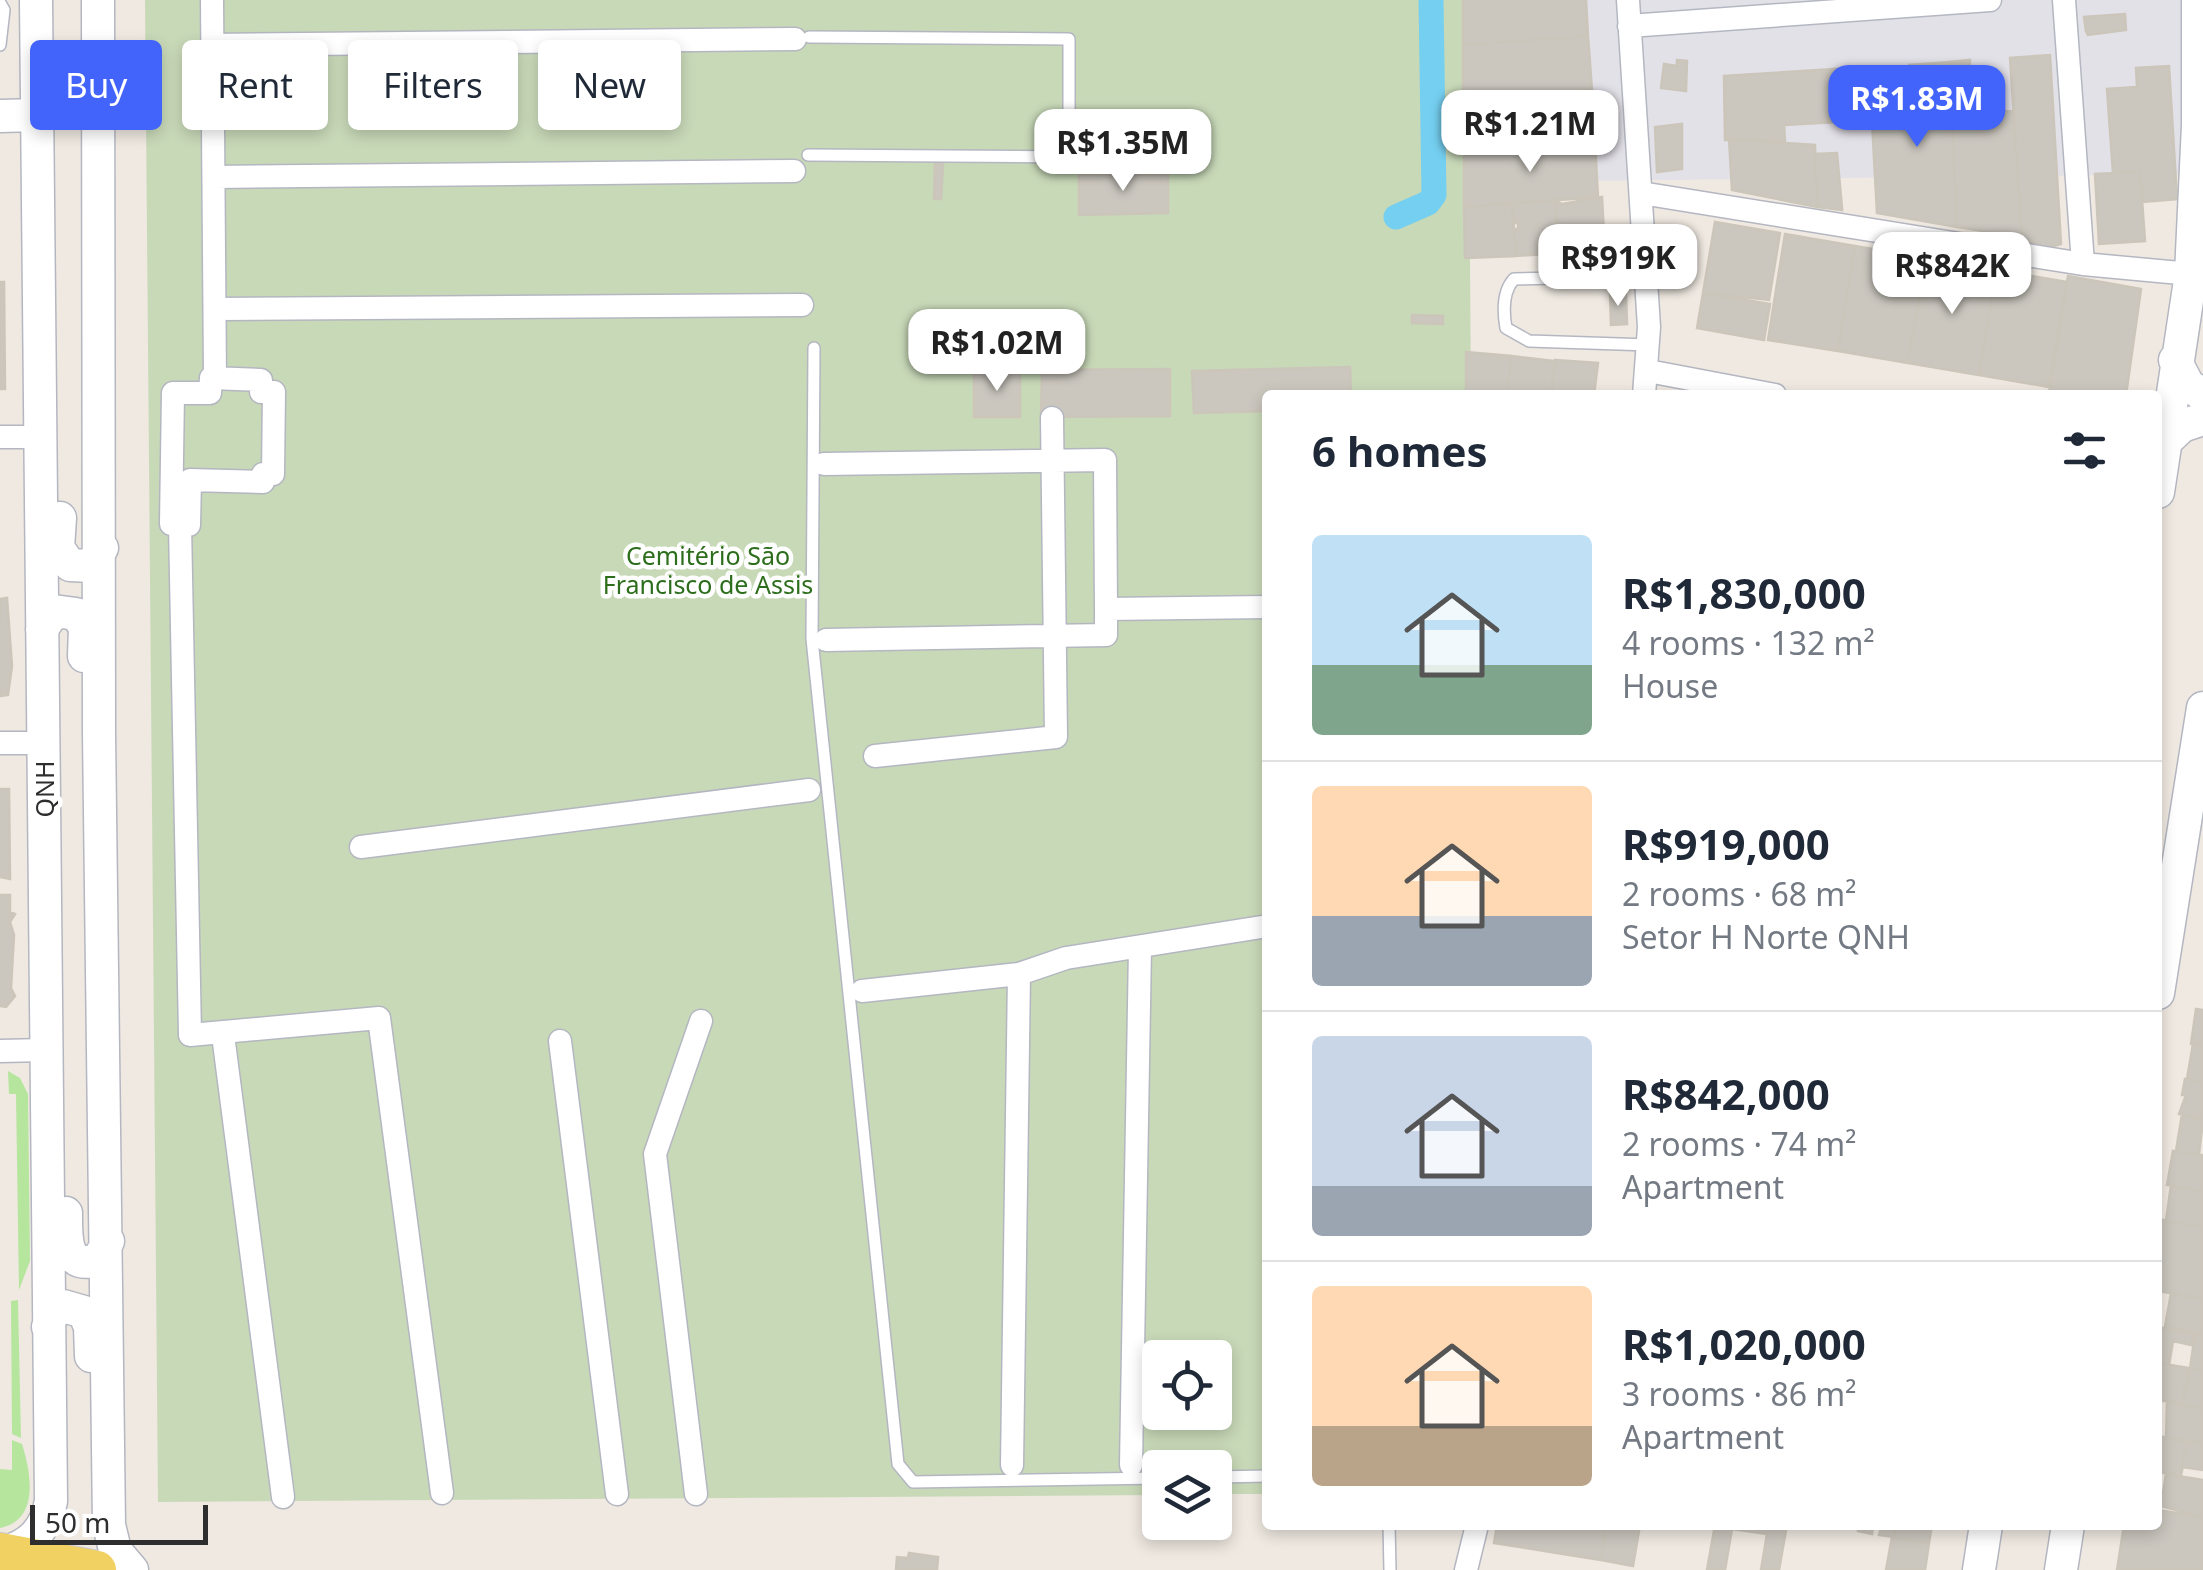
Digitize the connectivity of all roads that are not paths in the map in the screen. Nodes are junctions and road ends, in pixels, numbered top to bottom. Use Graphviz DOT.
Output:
graph roads {
  1 [pos="36,0"];
  2 [pos="98,0"];
  3 [pos="212,0"];
  4 [pos="1628,0"];
  5 [pos="1990,0"];
  6 [pos="2064,0"];
  7 [pos="2198,0"];
  8 [pos="0,3"];
  9 [pos="1629,26"];
  10 [pos="802,38"];
  11 [pos="36,40"];
  12 [pos="212,40"];
  13 [pos="328,44"];
  14 [pos="0,45"];
  15 [pos="30,115"];
  16 [pos="0,116"];
  17 [pos="36,130"];
  18 [pos="215,130"];
  19 [pos="801,163"];
  20 [pos="216,177"];
  21 [pos="1641,193"];
  22 [pos="2084,264"];
  23 [pos="2191,274"];
  24 [pos="1645,276"];
  25 [pos="802,305"];
  26 [pos="218,309"];
  27 [pos="1649,345"];
  28 [pos="814,348"];
  29 [pos="2176,360"];
  30 [pos="1648,371"];
  31 [pos="215,378"];
  32 [pos="1645,390"];
  33 [pos="1749,390"];
  34 [pos="2203,395"];
  35 [pos="1052,418"];
  36 [pos="2203,419"];
  37 [pos="0,437"];
  38 [pos="40,437"];
  39 [pos="2162,458"];
  40 [pos="1052,461"];
  41 [pos="2162,463"];
  42 [pos="824,464"];
  43 [pos="180,525"];
  44 [pos="102,548"];
  45 [pos="1262,608"];
  46 [pos="1106,609"];
  47 [pos="42,629"];
  48 [pos="1055,634"];
  49 [pos="826,640"];
  50 [pos="2203,708"];
  51 [pos="99,733"];
  52 [pos="0,743"];
  53 [pos="44,743"];
  54 [pos="875,756"];
  55 [pos="809,790"];
  56 [pos="361,847"];
  57 [pos="2166,900"];
  58 [pos="1262,927"];
  59 [pos="2162,945"];
  60 [pos="1140,948"];
  61 [pos="1018,974"];
  62 [pos="862,991"];
  63 [pos="701,1021"];
  64 [pos="222,1036"];
  65 [pos="560,1040"];
  66 [pos="45,1050"];
  67 [pos="0,1051"];
  68 [pos="47,1147"];
  69 [pos="108,1241"];
  70 [pos="48,1326"];
  71 [pos="110,1433"];
  72 [pos="1012,1465"];
  73 [pos="1131,1465"];
  74 [pos="1262,1476"];
  75 [pos="1232,1477"];
  76 [pos="1142,1478"];
  77 [pos="442,1493"];
  78 [pos="618,1494"];
  79 [pos="696,1494"];
  80 [pos="283,1497"];
  81 [pos="1389,1530"];
  82 [pos="1476,1530"];
  83 [pos="1985,1530"];
  84 [pos="2067,1530"];
  85 [pos="1,1552"];
  86 [pos="97,1570"];
  87 [pos="132,1570"];
  88 [pos="1390,1570"];
  89 [pos="1469,1570"];
  90 [pos="1978,1570"];
  91 [pos="2062,1570"];
  1 -- 11 [label="street, QNH"];
  2 -- 44 [label="street"];
  3 -- 12 [label="street"];
  4 -- 9 [label="street"];
  5 -- 9 [label="street"];
  6 -- 22 [label="street"];
  7 -- 23 [label="street"];
  8 -- 14 [label="lane"];
  9 -- 21 [label="street"];
  10 -- 13 [label="street"];
  10 -- 19 [label="lane"];
  15 -- 16 [label="street"];
  17 -- 38 [label="street, QNH"];
  18 -- 20 [label="street"];
  19 -- 20 [label="street"];
  20 -- 26 [label="street"];
  21 -- 22 [label="street"];
  21 -- 24 [label="street"];
  22 -- 23 [label="street"];
  23 -- 29 [label="street"];
  24 -- 27 [label="street"];
  24 -- 27 [label="lane"];
  25 -- 26 [label="street"];
  26 -- 31 [label="street"];
  27 -- 30 [label="street"];
  28 -- 76 [label="lane"];
  29 -- 34 [label="street"];
  29 -- 39 [label="street"];
  30 -- 32 [label="street"];
  30 -- 33 [label="street"];
  31 -- 43 [label="street"];
  31 -- 43 [label="street"];
  35 -- 40 [label="street"];
  36 -- 41 [label="street"];
  37 -- 38 [label="street"];
  38 -- 44 [label="street"];
  38 -- 47 [label="street, QNH"];
  40 -- 42 [label="street"];
  40 -- 46 [label="street"];
  40 -- 48 [label="street"];
  43 -- 64 [label="street"];
  44 -- 51 [label="street"];
  45 -- 46 [label="street"];
  46 -- 48 [label="street"];
  47 -- 51 [label="street"];
  47 -- 53 [label="street, QNH"];
  48 -- 49 [label="street"];
  48 -- 54 [label="street"];
  50 -- 57 [label="street"];
  51 -- 69 [label="street"];
  52 -- 53 [label="street"];
  53 -- 66 [label="street, QNH"];
  55 -- 56 [label="street"];
  57 -- 59 [label="street"];
  58 -- 60 [label="street"];
  60 -- 61 [label="street"];
  60 -- 73 [label="street"];
  61 -- 62 [label="street"];
  61 -- 72 [label="street"];
  63 -- 79 [label="street"];
  64 -- 77 [label="street"];
  64 -- 80 [label="street"];
  65 -- 78 [label="street"];
  66 -- 67 [label="street"];
  66 -- 68 [label="street, QNH"];
  68 -- 69 [label="street"];
  68 -- 70 [label="street, QNH"];
  69 -- 71 [label="street"];
  70 -- 71 [label="street"];
  70 -- 85 [label="street, QNH"];
  71 -- 87 [label="street"];
  74 -- 75 [label="lane"];
  81 -- 88 [label="lane"];
  82 -- 89 [label="street"];
  83 -- 90 [label="street"];
  84 -- 91 [label="street"];
  85 -- 86 [label="main road"];
}
